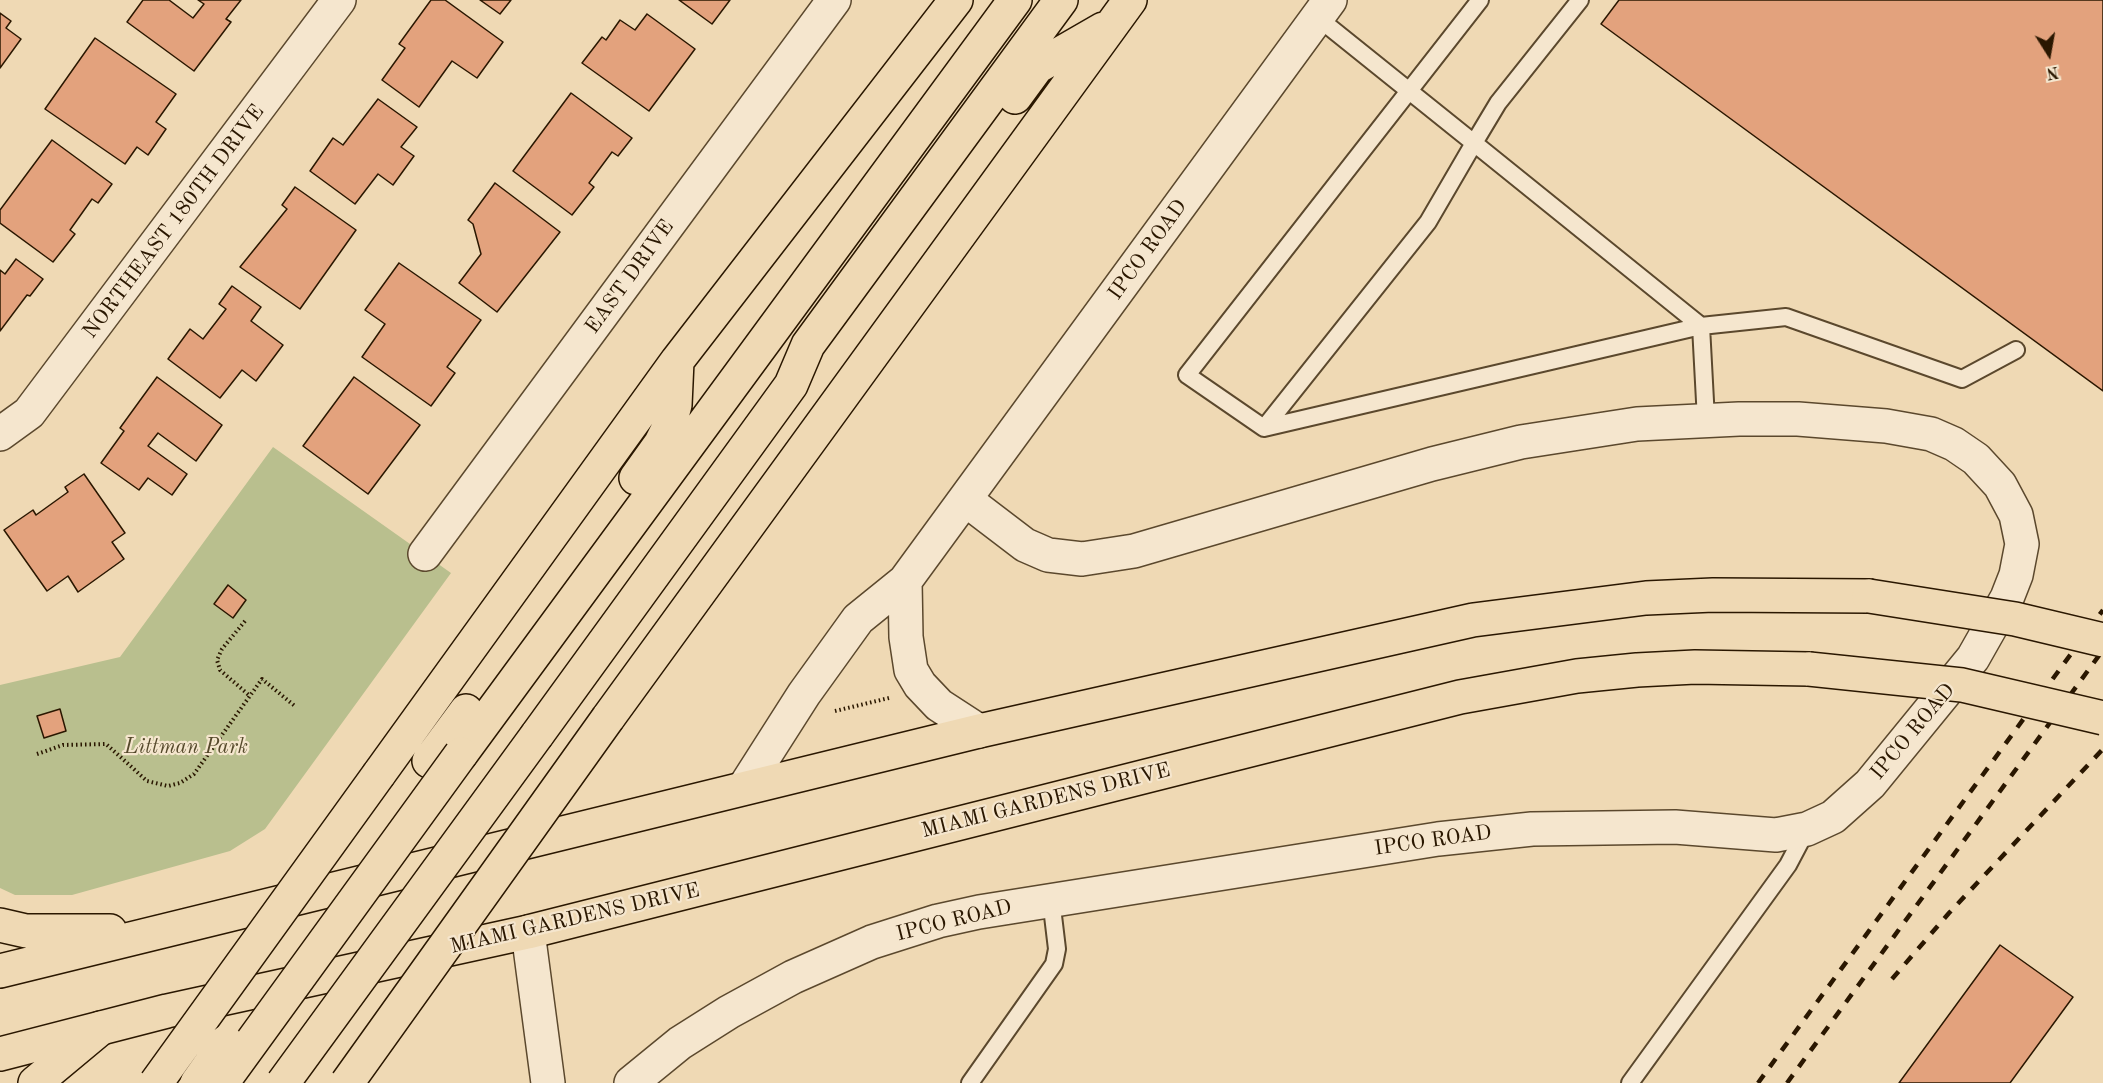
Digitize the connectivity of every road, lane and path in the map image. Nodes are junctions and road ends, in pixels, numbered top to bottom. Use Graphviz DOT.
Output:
graph roads {
  1 [pos="339,0"];
  2 [pos="834,0"];
  3 [pos="956,0"];
  4 [pos="1015,0"];
  5 [pos="1061,0"];
  6 [pos="1480,0"];
  7 [pos="1580,0"];
  8 [pos="1324,8"];
  9 [pos="1121,12"];
  10 [pos="1409,91"];
  11 [pos="1474,143"];
  12 [pos="1701,326"];
  13 [pos="2016,350"];
  14 [pos="677,362"];
  15 [pos="790,385"];
  16 [pos="1706,420"];
  17 [pos="1264,428"];
  18 [pos="0,434"];
  19 [pos="966,500"];
  20 [pos="425,554"];
  21 [pos="905,581"];
  22 [pos="245,621"];
  23 [pos="2103,639"];
  24 [pos="250,696"];
  25 [pos="890,698"];
  26 [pos="296,707"];
  27 [pos="831,712"];
  28 [pos="2103,718"];
  29 [pos="979,731"];
  30 [pos="36,754"];
  31 [pos="744,788"];
  32 [pos="1807,829"];
  33 [pos="1051,899"];
  34 [pos="0,925"];
  35 [pos="153,932"];
  36 [pos="528,932"];
  37 [pos="0,971"];
  38 [pos="101,1028"];
  39 [pos="0,1054"];
  40 [pos="35,1083"];
  41 [pos="156,1083"];
  42 [pos="196,1083"];
  43 [pos="222,1083"];
  44 [pos="283,1083"];
  45 [pos="347,1083"];
  46 [pos="548,1083"];
  47 [pos="631,1083"];
  48 [pos="970,1083"];
  49 [pos="1630,1083"];
  1 -- 18 [label="street, NORTHEAST 180TH DRIVE"];
  2 -- 20 [label="street, EAST DRIVE"];
  3 -- 14 [label="main road"];
  4 -- 43 [label="main road, bridge"];
  5 -- 15 [label="main road"];
  6 -- 10 [label="lane"];
  7 -- 11 [label="lane"];
  8 -- 10 [label="lane"];
  8 -- 19 [label="street, IPCO ROAD"];
  9 -- 15 [label="main road"];
  9 -- 45 [label="main road, bridge"];
  10 -- 11 [label="lane"];
  10 -- 17 [label="lane"];
  11 -- 12 [label="lane"];
  11 -- 17 [label="lane"];
  12 -- 13 [label="lane"];
  12 -- 16 [label="lane"];
  12 -- 17 [label="lane"];
  14 -- 41 [label="main road, bridge"];
  14 -- 42 [label="main road, bridge"];
  15 -- 44 [label="main road, bridge"];
  16 -- 19 [label="street, IPCO ROAD"];
  16 -- 32 [label="street, IPCO ROAD"];
  19 -- 21 [label="street, IPCO ROAD"];
  21 -- 29 [label="street"];
  21 -- 31 [label="street, IPCO ROAD"];
  22 -- 24 [label="path"];
  23 -- 29 [label="main road, bridge"];
  24 -- 26 [label="path"];
  24 -- 30 [label="path"];
  25 -- 27 [label="path"];
  28 -- 36 [label="main road, MIAMI GARDENS DRIVE, bridge"];
  29 -- 31 [label="main road"];
  31 -- 35 [label="main road"];
  32 -- 33 [label="street, IPCO ROAD"];
  32 -- 49 [label="lane"];
  33 -- 47 [label="street, IPCO ROAD"];
  33 -- 48 [label="lane"];
  34 -- 35 [label="main road"];
  35 -- 37 [label="main road"];
  36 -- 38 [label="main road, MIAMI GARDENS DRIVE"];
  36 -- 46 [label="street"];
  38 -- 39 [label="main road, MIAMI GARDENS DRIVE"];
  38 -- 40 [label="main road"];
}
